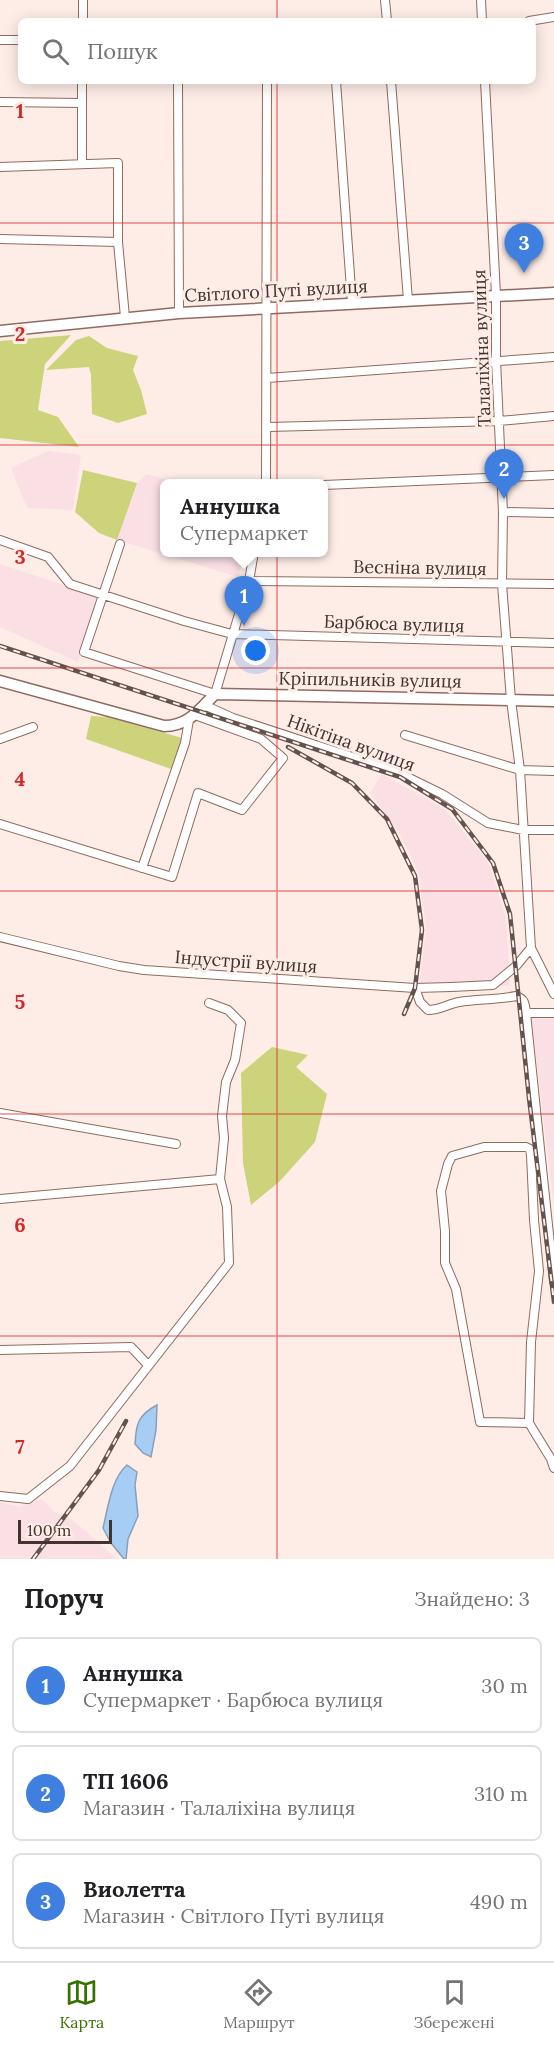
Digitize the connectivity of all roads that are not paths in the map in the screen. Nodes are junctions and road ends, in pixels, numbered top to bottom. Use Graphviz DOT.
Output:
graph roads {
  1 [pos="83,0"];
  2 [pos="385,0"];
  3 [pos="481,0"];
  4 [pos="554,17"];
  5 [pos="82,18"];
  6 [pos="387,18"];
  7 [pos="482,18"];
  8 [pos="536,20"];
  9 [pos="0,40"];
  10 [pos="18,40"];
  11 [pos="82,84"];
  12 [pos="178,84"];
  13 [pos="267,84"];
  14 [pos="336,84"];
  15 [pos="391,84"];
  16 [pos="485,84"];
  17 [pos="0,102"];
  18 [pos="82,103"];
  19 [pos="82,163"];
  20 [pos="0,167"];
  21 [pos="0,239"];
  22 [pos="118,242"];
  23 [pos="554,293"];
  24 [pos="496,295"];
  25 [pos="408,300"];
  26 [pos="352,303"];
  27 [pos="266,308"];
  28 [pos="179,313"];
  29 [pos="125,317"];
  30 [pos="0,331"];
  31 [pos="554,357"];
  32 [pos="496,360"];
  33 [pos="267,378"];
  34 [pos="554,416"];
  35 [pos="500,420"];
  36 [pos="268,427"];
  37 [pos="554,475"];
  38 [pos="500,478"];
  39 [pos="266,479"];
  40 [pos="328,485"];
  41 [pos="503,512"];
  42 [pos="554,513"];
  43 [pos="0,540"];
  44 [pos="120,544"];
  45 [pos="253,557"];
  46 [pos="249,581"];
  47 [pos="502,584"];
  48 [pos="554,584"];
  49 [pos="102,595"];
  50 [pos="232,634"];
  51 [pos="507,642"];
  52 [pos="554,643"];
  53 [pos="0,681"];
  54 [pos="215,694"];
  55 [pos="511,700"];
  56 [pos="554,701"];
  57 [pos="204,705"];
  58 [pos="192,718"];
  59 [pos="33,727"];
  60 [pos="405,735"];
  61 [pos="0,739"];
  62 [pos="520,770"];
  63 [pos="554,771"];
  64 [pos="0,824"];
  65 [pos="524,830"];
  66 [pos="554,830"];
  67 [pos="142,868"];
  68 [pos="0,937"];
  69 [pos="531,948"];
  70 [pos="415,988"];
  71 [pos="554,994"];
  72 [pos="209,1003"];
  73 [pos="554,1012"];
  74 [pos="526,1013"];
  75 [pos="0,1113"];
  76 [pos="176,1144"];
  77 [pos="542,1168"];
  78 [pos="533,1174"];
  79 [pos="220,1179"];
  80 [pos="0,1199"];
  81 [pos="554,1282"];
  82 [pos="0,1350"];
  83 [pos="148,1365"];
  84 [pos="529,1423"];
  85 [pos="553,1457"];
  86 [pos="554,1468"];
  87 [pos="0,1496"];
  1 -- 5 [label="street"];
  2 -- 6 [label="street"];
  3 -- 7 [label="street"];
  4 -- 8 [label="street"];
  9 -- 10 [label="street"];
  11 -- 18 [label="street"];
  12 -- 28 [label="street"];
  13 -- 27 [label="street"];
  14 -- 26 [label="street"];
  15 -- 25 [label="street"];
  16 -- 24 [label="street, Талаліхіна вулиця"];
  17 -- 18 [label="street"];
  18 -- 19 [label="street"];
  19 -- 20 [label="street"];
  19 -- 22 [label="street"];
  21 -- 22 [label="street"];
  22 -- 29 [label="street"];
  23 -- 24 [label="street, Світлого Путі вулиця"];
  24 -- 25 [label="street, Світлого Путі вулиця"];
  24 -- 32 [label="street, Талаліхіна вулиця"];
  25 -- 26 [label="street, Світлого Путі вулиця"];
  26 -- 27 [label="street, Світлого Путі вулиця"];
  27 -- 28 [label="street, Світлого Путі вулиця"];
  27 -- 33 [label="street"];
  28 -- 29 [label="street, Світлого Путі вулиця"];
  29 -- 30 [label="street, Світлого Путі вулиця"];
  31 -- 32 [label="street"];
  32 -- 33 [label="street"];
  32 -- 35 [label="street, Талаліхіна вулиця"];
  33 -- 36 [label="street"];
  34 -- 35 [label="street"];
  35 -- 36 [label="street"];
  35 -- 38 [label="street, Талаліхіна вулиця"];
  36 -- 39 [label="street"];
  37 -- 38 [label="street"];
  38 -- 40 [label="street"];
  38 -- 41 [label="street, Талаліхіна вулиця"];
  41 -- 42 [label="street"];
  41 -- 47 [label="street, Талаліхіна вулиця"];
  43 -- 49 [label="street, Барбюса вулиця"];
  44 -- 49 [label="street"];
  45 -- 46 [label="street"];
  46 -- 47 [label="street, Весніна вулиця"];
  46 -- 50 [label="street"];
  47 -- 48 [label="street, Весніна вулиця"];
  47 -- 51 [label="street, Талаліхіна вулиця"];
  49 -- 50 [label="street, Барбюса вулиця"];
  49 -- 54 [label="street"];
  50 -- 51 [label="street, Барбюса вулиця"];
  50 -- 54 [label="street"];
  51 -- 52 [label="street, Барбюса вулиця"];
  51 -- 55 [label="street, Талаліхіна вулиця"];
  53 -- 58 [label="street"];
  54 -- 55 [label="street, Кріпильників вулиця"];
  54 -- 57 [label="street"];
  55 -- 56 [label="street, Кріпильників вулиця"];
  55 -- 62 [label="street, Талаліхіна вулиця"];
  57 -- 58 [label="street"];
  57 -- 65 [label="street, Нікітіна вулиця"];
  58 -- 67 [label="street"];
  58 -- 67 [label="street"];
  59 -- 61 [label="street"];
  60 -- 62 [label="street"];
  62 -- 63 [label="street"];
  62 -- 65 [label="street, Талаліхіна вулиця"];
  64 -- 67 [label="street"];
  65 -- 66 [label="street, Нікітіна вулиця"];
  65 -- 69 [label="street, Талаліхіна вулиця"];
  68 -- 70 [label="street, Індустрії вулиця"];
  69 -- 70 [label="street, Індустрії вулиця"];
  69 -- 71 [label="street"];
  70 -- 74 [label="street"];
  72 -- 79 [label="street"];
  73 -- 74 [label="street"];
  74 -- 77 [label="street"];
  75 -- 76 [label="street"];
  77 -- 78 [label="street"];
  77 -- 81 [label="street"];
  78 -- 84 [label="street"];
  78 -- 84 [label="street"];
  79 -- 80 [label="street"];
  79 -- 83 [label="street"];
  82 -- 83 [label="street"];
  83 -- 87 [label="street"];
  84 -- 85 [label="street"];
  85 -- 86 [label="street"];
}
